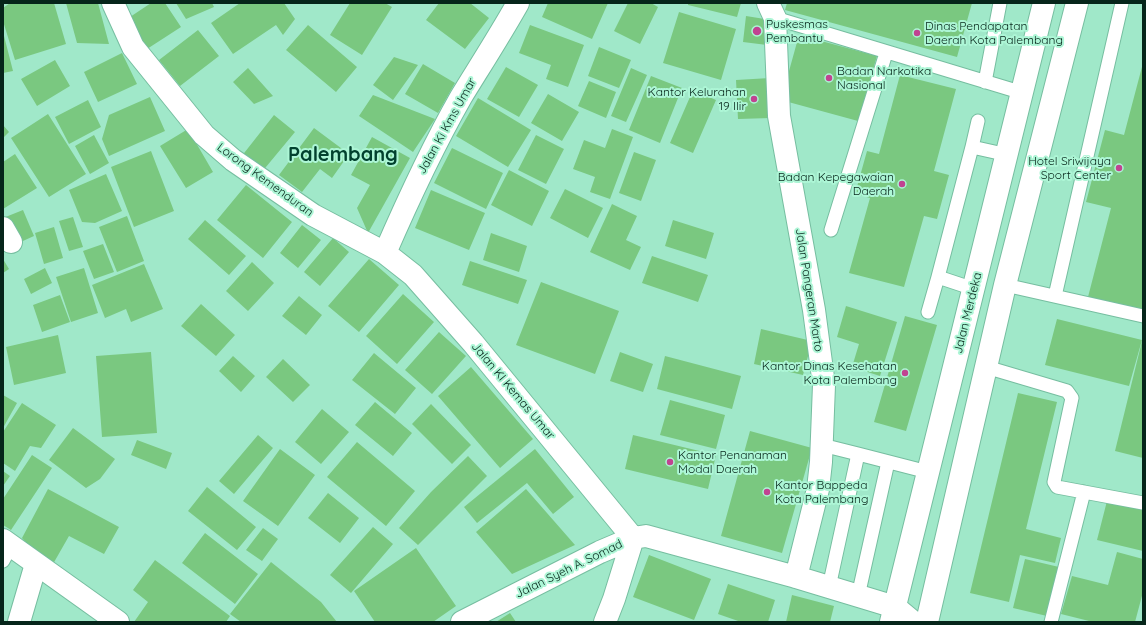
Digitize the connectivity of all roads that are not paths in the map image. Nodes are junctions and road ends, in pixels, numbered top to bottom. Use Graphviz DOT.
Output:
graph roads {
  1 [pos="113,3"];
  2 [pos="518,3"];
  3 [pos="1000,3"];
  4 [pos="1044,3"];
  5 [pos="1076,3"];
  6 [pos="1122,3"];
  7 [pos="771,11"];
  8 [pos="886,53"];
  9 [pos="985,82"];
  10 [pos="1023,93"];
  11 [pos="978,121"];
  12 [pos="972,148"];
  13 [pos="1008,155"];
  14 [pos="831,230"];
  15 [pos="385,254"];
  16 [pos="938,277"];
  17 [pos="1005,285"];
  18 [pos="974,289"];
  19 [pos="1055,296"];
  20 [pos="928,312"];
  21 [pos="1143,316"];
  22 [pos="986,367"];
  23 [pos="822,445"];
  24 [pos="858,454"];
  25 [pos="888,462"];
  26 [pos="928,472"];
  27 [pos="1084,492"];
  28 [pos="1143,503"];
  29 [pos="633,538"];
  30 [pos="6,549"];
  31 [pos="36,564"];
  32 [pos="796,577"];
  33 [pos="829,587"];
  34 [pos="858,596"];
  35 [pos="893,615"];
  36 [pos="19,622"];
  37 [pos="118,622"];
  38 [pos="462,622"];
  39 [pos="605,622"];
  40 [pos="913,622"];
  41 [pos="927,622"];
  42 [pos="1051,622"];
  1 -- 15 [label="street, Lorong Kemenduran"];
  2 -- 15 [label="street, Jalan Ki Kms Umar"];
  3 -- 9 [label="lane"];
  4 -- 10 [label="street, Jalan Merdeka"];
  5 -- 17 [label="street"];
  6 -- 19 [label="lane"];
  7 -- 8 [label="lane"];
  7 -- 23 [label="street, Jalan Pangeran Marto"];
  8 -- 9 [label="lane"];
  8 -- 14 [label="lane"];
  9 -- 10 [label="lane"];
  10 -- 13 [label="street, Jalan Merdeka"];
  11 -- 12 [label="lane"];
  12 -- 13 [label="lane"];
  12 -- 16 [label="lane"];
  13 -- 18 [label="street, Jalan Merdeka"];
  15 -- 29 [label="street, Jalan KI Kemas Umar"];
  16 -- 18 [label="lane"];
  16 -- 20 [label="lane"];
  17 -- 19 [label="lane"];
  17 -- 22 [label="street"];
  18 -- 26 [label="street, Jalan Merdeka"];
  19 -- 21 [label="lane"];
  22 -- 27 [label="lane"];
  22 -- 41 [label="street"];
  23 -- 24 [label="lane"];
  23 -- 32 [label="street, Jalan Pangeran Marto"];
  24 -- 25 [label="lane"];
  24 -- 33 [label="lane"];
  25 -- 26 [label="lane"];
  25 -- 34 [label="lane"];
  26 -- 35 [label="street, Jalan Merdeka"];
  27 -- 28 [label="lane"];
  27 -- 42 [label="lane"];
  29 -- 32 [label="street, Jalan Syeh A. Somad"];
  29 -- 38 [label="street, Jalan Syeh A. Somad"];
  29 -- 39 [label="street"];
  30 -- 31 [label="street"];
  31 -- 36 [label="street"];
  31 -- 37 [label="street"];
  32 -- 33 [label="street, Jalan Syeh A. Somad"];
  33 -- 34 [label="street, Jalan Syeh A. Somad"];
  34 -- 35 [label="street, Jalan Syeh A. Somad"];
  35 -- 40 [label="street"];
}
